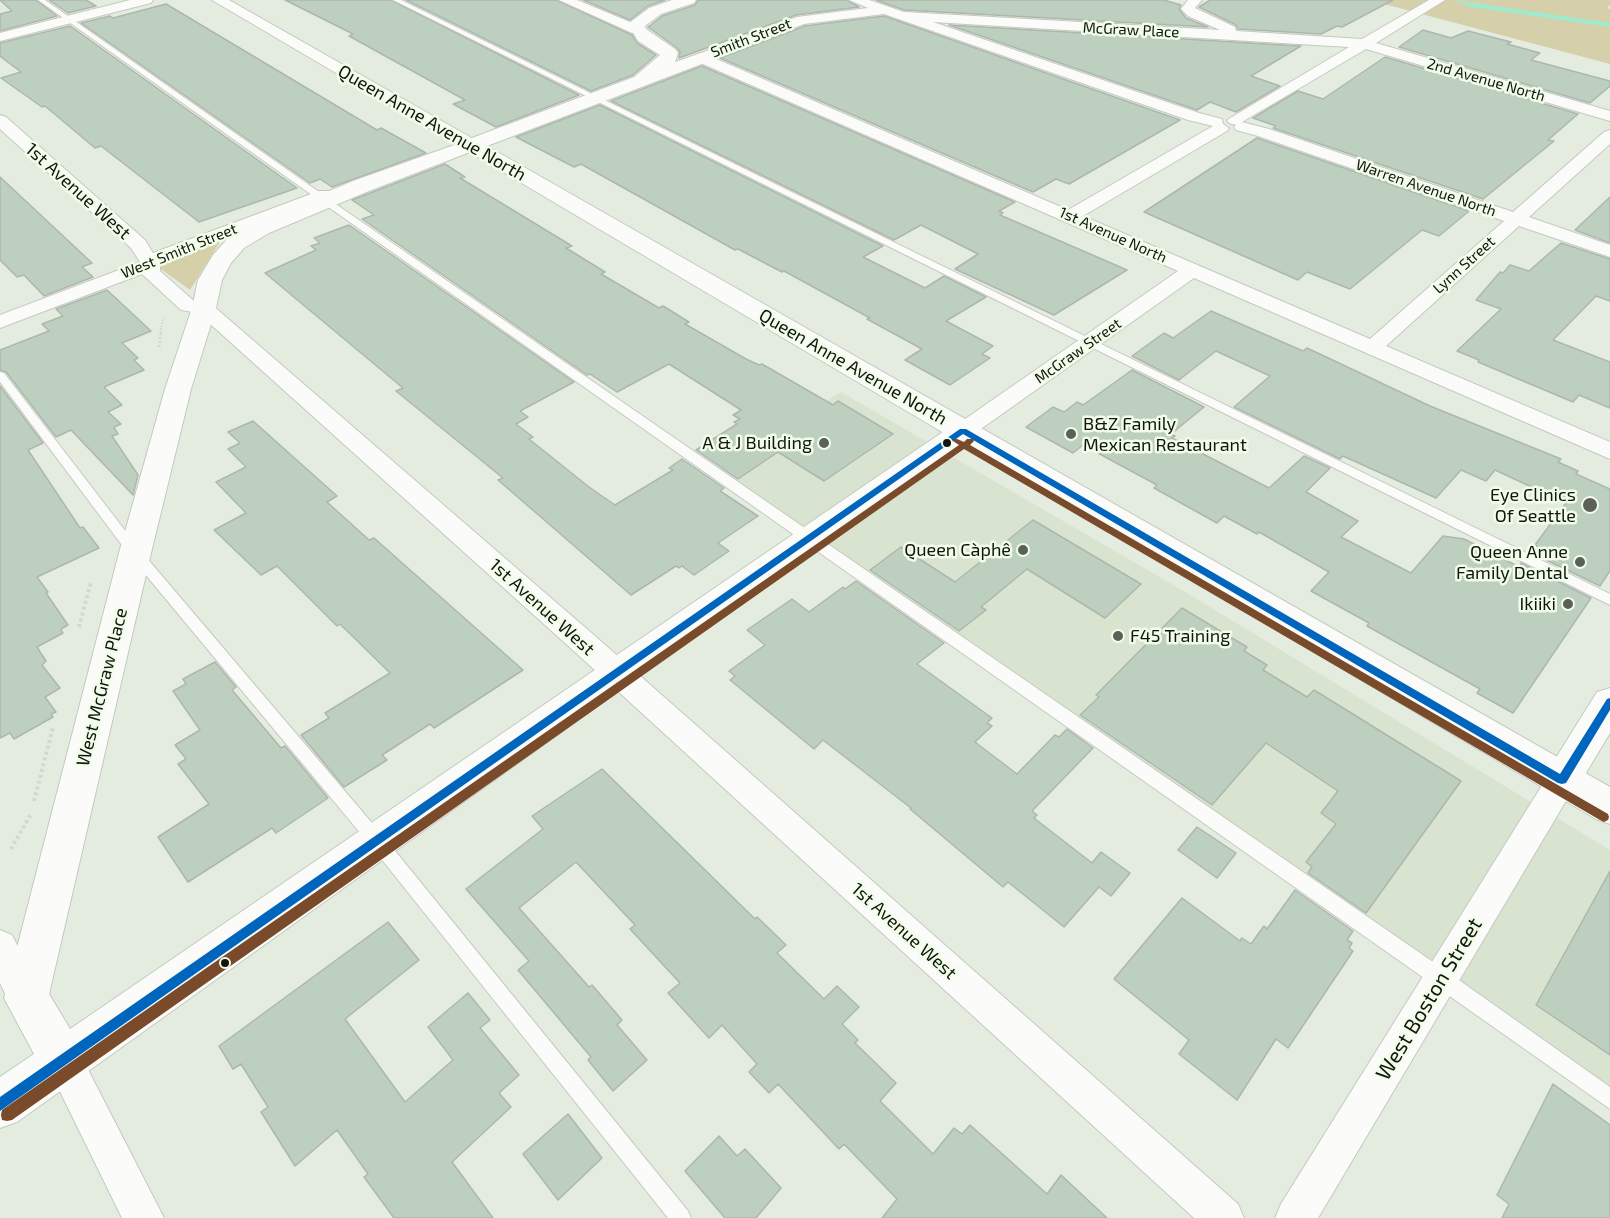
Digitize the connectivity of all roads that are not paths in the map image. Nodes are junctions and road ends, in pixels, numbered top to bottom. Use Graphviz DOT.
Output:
graph roads {
  1 [pos="41,0"];
  2 [pos="146,0"];
  3 [pos="219,0"];
  4 [pos="396,0"];
  5 [pos="566,0"];
  6 [pos="856,0"];
  7 [pos="1196,0"];
  8 [pos="1438,0"];
  9 [pos="683,2"];
  10 [pos="892,13"];
  11 [pos="69,20"];
  12 [pos="637,30"];
  13 [pos="1245,37"];
  14 [pos="0,38"];
  15 [pos="1362,43"];
  16 [pos="701,58"];
  17 [pos="1331,62"];
  18 [pos="622,88"];
  19 [pos="596,98"];
  20 [pos="1610,116"];
  21 [pos="0,120"];
  22 [pos="1229,124"];
  23 [pos="1610,135"];
  24 [pos="471,145"];
  25 [pos="323,199"];
  26 [pos="1070,216"];
  27 [pos="1517,219"];
  28 [pos="1610,251"];
  29 [pos="151,264"];
  30 [pos="1193,270"];
  31 [pos="204,308"];
  32 [pos="0,322"];
  33 [pos="1091,341"];
  34 [pos="1372,348"];
  35 [pos="0,375"];
  36 [pos="963,431"];
  37 [pos="1610,451"];
  38 [pos="810,537"];
  39 [pos="135,553"];
  40 [pos="1610,600"];
  41 [pos="616,672"];
  42 [pos="1610,702"];
  43 [pos="1562,780"];
  44 [pos="1610,807"];
  45 [pos="377,841"];
  46 [pos="0,947"];
  47 [pos="1443,979"];
  48 [pos="26,998"];
  49 [pos="64,1061"];
  50 [pos="1610,1099"];
  51 [pos="0,1105"];
  52 [pos="144,1218"];
  53 [pos="681,1218"];
  54 [pos="1224,1218"];
  55 [pos="1295,1218"];
  1 -- 11 [label="lane"];
  2 -- 11 [label="street"];
  3 -- 24 [label="street, Queen Anne Avenue North"];
  4 -- 19 [label="lane"];
  5 -- 12 [label="street"];
  6 -- 10 [label="street, Warren Avenue North"];
  7 -- 13 [label="street"];
  8 -- 15 [label="street"];
  9 -- 12 [label="main road"];
  9 -- 16 [label="main road, 1st Avenue North"];
  10 -- 13 [label="street, McGraw Place"];
  10 -- 16 [label="street, Smith Street"];
  10 -- 22 [label="street, Warren Avenue North"];
  11 -- 14 [label="street"];
  11 -- 25 [label="lane"];
  12 -- 18 [label="main road, Smith Street"];
  13 -- 15 [label="street, McGraw Place"];
  13 -- 17 [label="street"];
  15 -- 17 [label="street"];
  15 -- 20 [label="street, 2nd Avenue North"];
  16 -- 18 [label="main road, Smith Street"];
  16 -- 26 [label="street, 1st Avenue North"];
  17 -- 22 [label="street"];
  18 -- 19 [label="main road, Smith Street"];
  19 -- 24 [label="main road, Smith Street"];
  19 -- 33 [label="lane"];
  21 -- 29 [label="street, 1st Avenue West"];
  22 -- 26 [label="street"];
  22 -- 27 [label="street, Warren Avenue North"];
  23 -- 27 [label="street, Lynn Street"];
  24 -- 25 [label="main road, West Smith Street"];
  24 -- 36 [label="main road, Queen Anne Avenue North"];
  25 -- 29 [label="street, West Smith Street"];
  25 -- 31 [label="main road, West Smith Street"];
  25 -- 38 [label="lane"];
  26 -- 30 [label="street, 1st Avenue North"];
  27 -- 28 [label="street, Warren Avenue North"];
  27 -- 34 [label="street, Lynn Street"];
  29 -- 31 [label="street, 1st Avenue West"];
  29 -- 32 [label="street, West Smith Street"];
  30 -- 33 [label="street, McGraw Street"];
  30 -- 34 [label="street, 1st Avenue North"];
  31 -- 39 [label="main road, West McGraw Place"];
  31 -- 41 [label="street, 1st Avenue West"];
  33 -- 36 [label="street, McGraw Street"];
  33 -- 40 [label="lane"];
  34 -- 37 [label="street, 1st Avenue North"];
  35 -- 39 [label="lane"];
  36 -- 38 [label="main road"];
  36 -- 43 [label="main road, Queen Anne Avenue North"];
  38 -- 41 [label="main road"];
  38 -- 47 [label="lane"];
  39 -- 45 [label="lane"];
  39 -- 48 [label="main road, West McGraw Place"];
  41 -- 45 [label="main road"];
  41 -- 54 [label="street, 1st Avenue West"];
  42 -- 43 [label="main road"];
  43 -- 44 [label="main road, Queen Anne Avenue North"];
  43 -- 47 [label="street, West Boston Street"];
  45 -- 49 [label="main road"];
  45 -- 53 [label="lane"];
  46 -- 48 [label="street"];
  47 -- 50 [label="lane"];
  47 -- 55 [label="street, West Boston Street"];
  48 -- 49 [label="main road"];
  49 -- 51 [label="main road"];
  49 -- 52 [label="street"];
}
